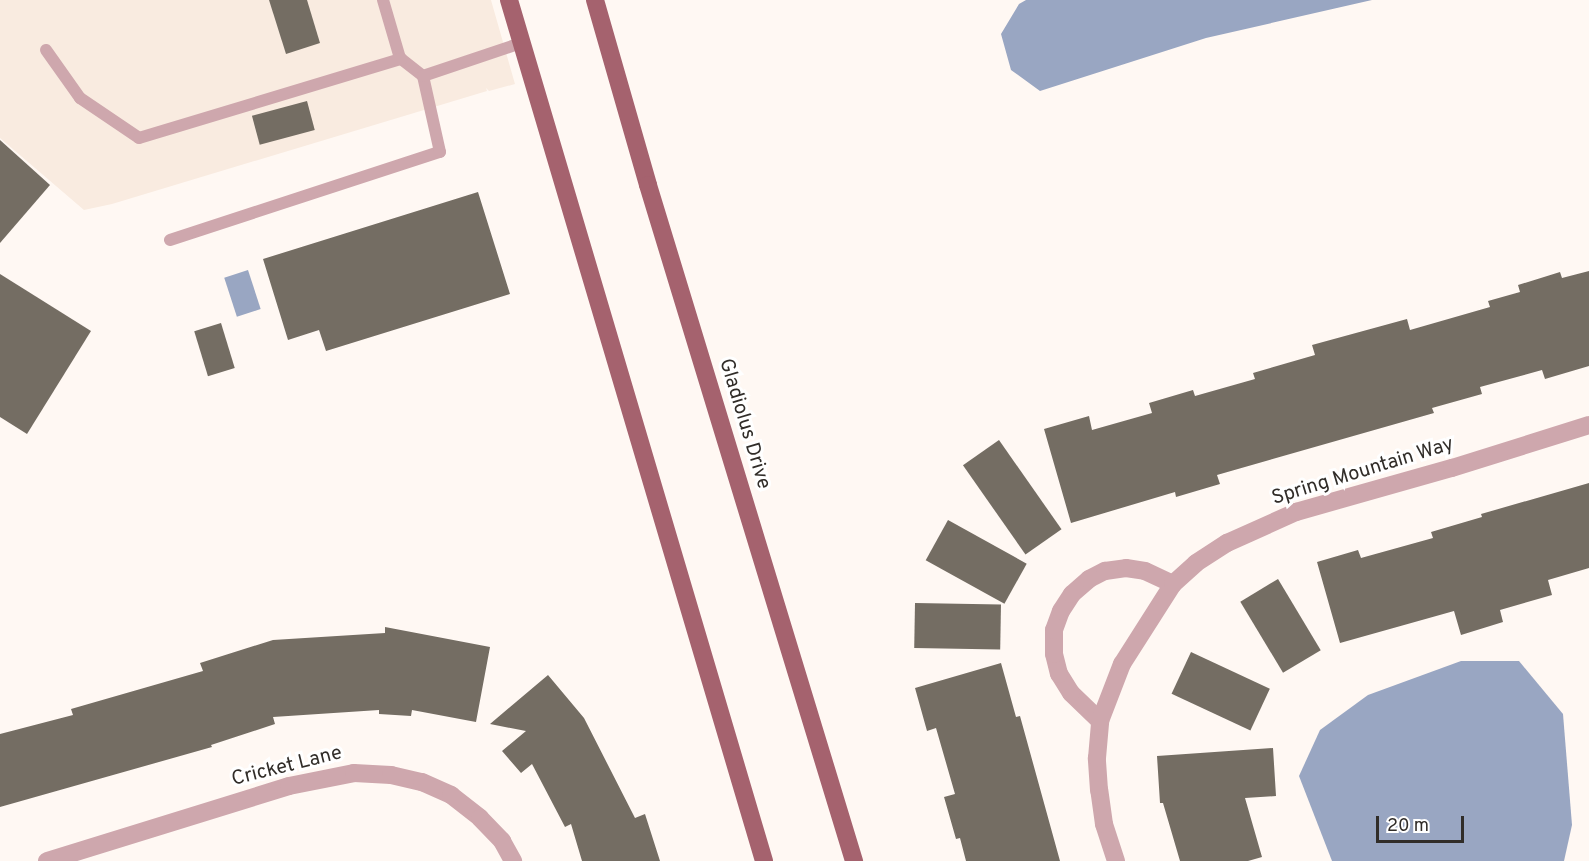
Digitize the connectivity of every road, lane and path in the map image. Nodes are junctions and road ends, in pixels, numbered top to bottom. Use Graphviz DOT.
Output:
graph roads {
  1 [pos="383,0"];
  2 [pos="509,0"];
  3 [pos="595,0"];
  4 [pos="521,43"];
  5 [pos="46,50"];
  6 [pos="401,59"];
  7 [pos="423,76"];
  8 [pos="170,240"];
  9 [pos="1589,425"];
  10 [pos="1173,584"];
  11 [pos="1100,721"];
  12 [pos="47,861"];
  13 [pos="513,861"];
  14 [pos="764,861"];
  15 [pos="854,861"];
  16 [pos="1116,861"];
  1 -- 6 [label="lane"];
  2 -- 4 [label="main road"];
  3 -- 15 [label="main road, Gladiolus Drive"];
  4 -- 7 [label="lane"];
  4 -- 14 [label="main road"];
  5 -- 6 [label="lane"];
  6 -- 7 [label="lane"];
  7 -- 8 [label="lane"];
  9 -- 10 [label="street, Spring Mountain Way"];
  10 -- 11 [label="street, Spring Mountain Way"];
  10 -- 11 [label="street"];
  11 -- 16 [label="street, Spring Mountain Way"];
  12 -- 13 [label="street, Cricket Lane"];
}
